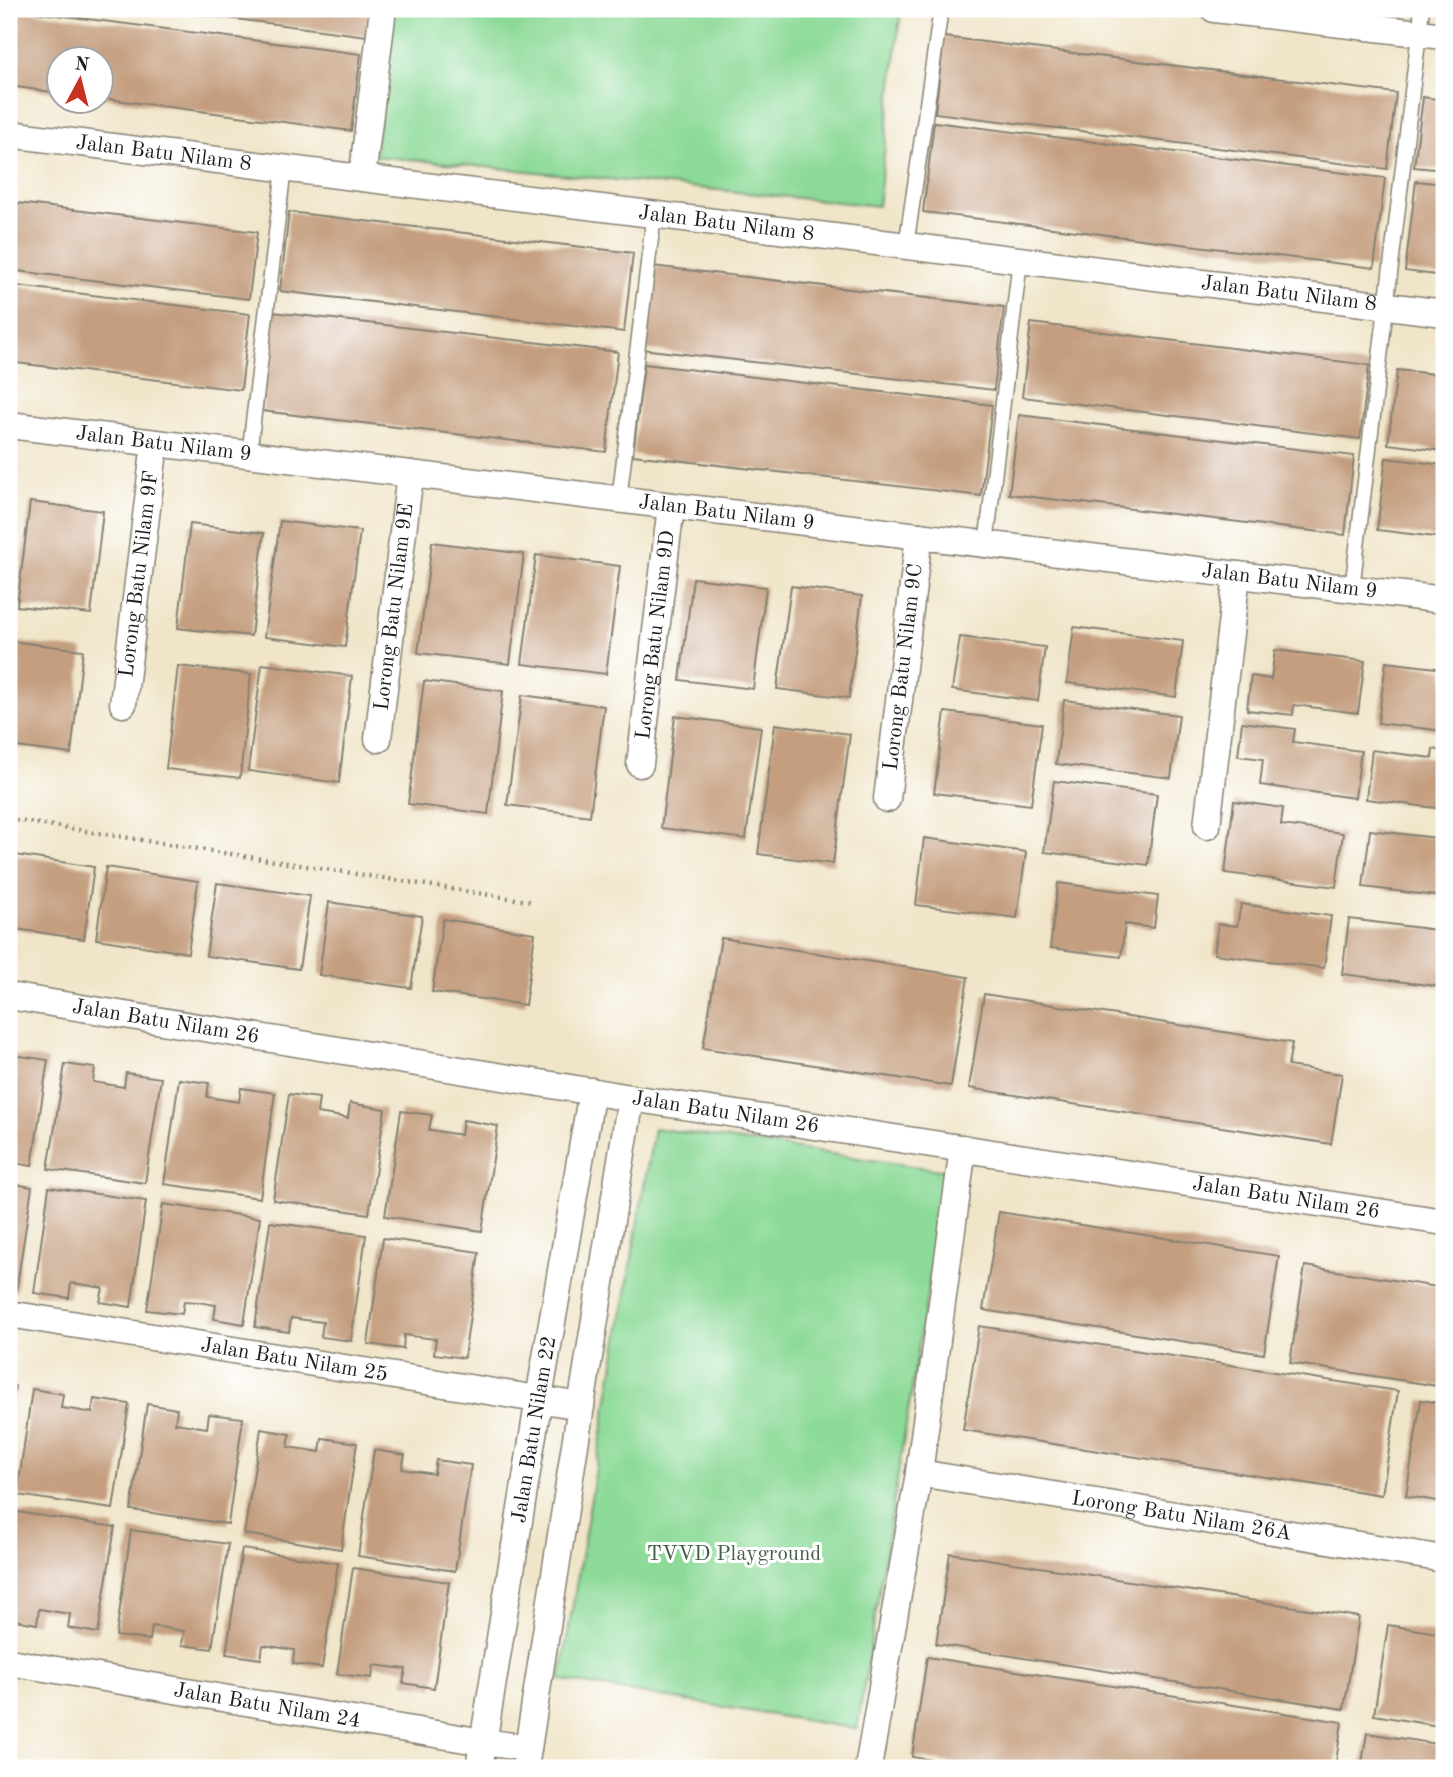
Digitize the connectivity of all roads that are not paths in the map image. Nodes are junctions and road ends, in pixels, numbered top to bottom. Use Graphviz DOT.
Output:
graph roads {
  1 [pos="383,9"];
  2 [pos="941,9"];
  3 [pos="1214,9"];
  4 [pos="1429,26"];
  5 [pos="9,134"];
  6 [pos="284,168"];
  7 [pos="362,178"];
  8 [pos="654,214"];
  9 [pos="906,246"];
  10 [pos="1020,260"];
  11 [pos="1387,305"];
  12 [pos="1444,313"];
  13 [pos="9,425"];
  14 [pos="155,443"];
  15 [pos="249,455"];
  16 [pos="410,474"];
  17 [pos="619,500"];
  18 [pos="671,506"];
  19 [pos="919,536"];
  20 [pos="986,545"];
  21 [pos="1237,575"];
  22 [pos="1352,589"];
  23 [pos="1444,600"];
  24 [pos="123,704"];
  25 [pos="378,739"];
  26 [pos="640,764"];
  27 [pos="887,799"];
  28 [pos="1207,826"];
  29 [pos="9,996"];
  30 [pos="592,1091"];
  31 [pos="631,1098"];
  32 [pos="963,1148"];
  33 [pos="1444,1222"];
  34 [pos="9,1314"];
  35 [pos="539,1398"];
  36 [pos="581,1406"];
  37 [pos="919,1473"];
  38 [pos="1444,1559"];
  39 [pos="9,1661"];
  40 [pos="481,1755"];
  41 [pos="527,1758"];
  42 [pos="868,1768"];
  1 -- 7 [label="street"];
  2 -- 9 [label="lane"];
  3 -- 4 [label="street"];
  4 -- 11 [label="lane"];
  5 -- 6 [label="street, Jalan Batu Nilam 8"];
  6 -- 7 [label="street, Jalan Batu Nilam 8"];
  6 -- 15 [label="lane"];
  7 -- 8 [label="street, Jalan Batu Nilam 8"];
  8 -- 9 [label="street, Jalan Batu Nilam 8"];
  8 -- 17 [label="lane"];
  9 -- 10 [label="street, Jalan Batu Nilam 8"];
  10 -- 11 [label="street, Jalan Batu Nilam 8"];
  10 -- 20 [label="lane"];
  11 -- 12 [label="street, Jalan Batu Nilam 8"];
  11 -- 22 [label="lane"];
  13 -- 14 [label="street, Jalan Batu Nilam 9"];
  14 -- 15 [label="street, Jalan Batu Nilam 9"];
  14 -- 24 [label="street, Lorong Batu Nilam 9F"];
  15 -- 16 [label="street, Jalan Batu Nilam 9"];
  16 -- 17 [label="street, Jalan Batu Nilam 9"];
  16 -- 25 [label="street, Lorong Batu Nilam 9E"];
  17 -- 18 [label="street, Jalan Batu Nilam 9"];
  18 -- 19 [label="street, Jalan Batu Nilam 9"];
  18 -- 26 [label="street, Lorong Batu Nilam 9D"];
  19 -- 20 [label="street, Jalan Batu Nilam 9"];
  19 -- 27 [label="street, Lorong Batu Nilam 9C"];
  20 -- 21 [label="street, Jalan Batu Nilam 9"];
  21 -- 22 [label="street, Jalan Batu Nilam 9"];
  21 -- 28 [label="street"];
  22 -- 23 [label="street, Jalan Batu Nilam 9"];
  29 -- 30 [label="street, Jalan Batu Nilam 26"];
  30 -- 31 [label="street, Jalan Batu Nilam 26"];
  30 -- 35 [label="street, Jalan Batu Nilam 22"];
  31 -- 32 [label="street, Jalan Batu Nilam 26"];
  31 -- 36 [label="street, Jalan Batu Nilam 22"];
  32 -- 33 [label="street, Jalan Batu Nilam 26"];
  32 -- 37 [label="street"];
  34 -- 35 [label="street, Jalan Batu Nilam 25"];
  35 -- 36 [label="street, Jalan Batu Nilam 25"];
  35 -- 40 [label="street, Jalan Batu Nilam 22"];
  36 -- 41 [label="street, Jalan Batu Nilam 22"];
  37 -- 38 [label="street, Lorong Batu Nilam 26A"];
  37 -- 42 [label="street"];
  39 -- 40 [label="street, Jalan Batu Nilam 24"];
  40 -- 41 [label="street, Jalan Batu Nilam 24"];
}
